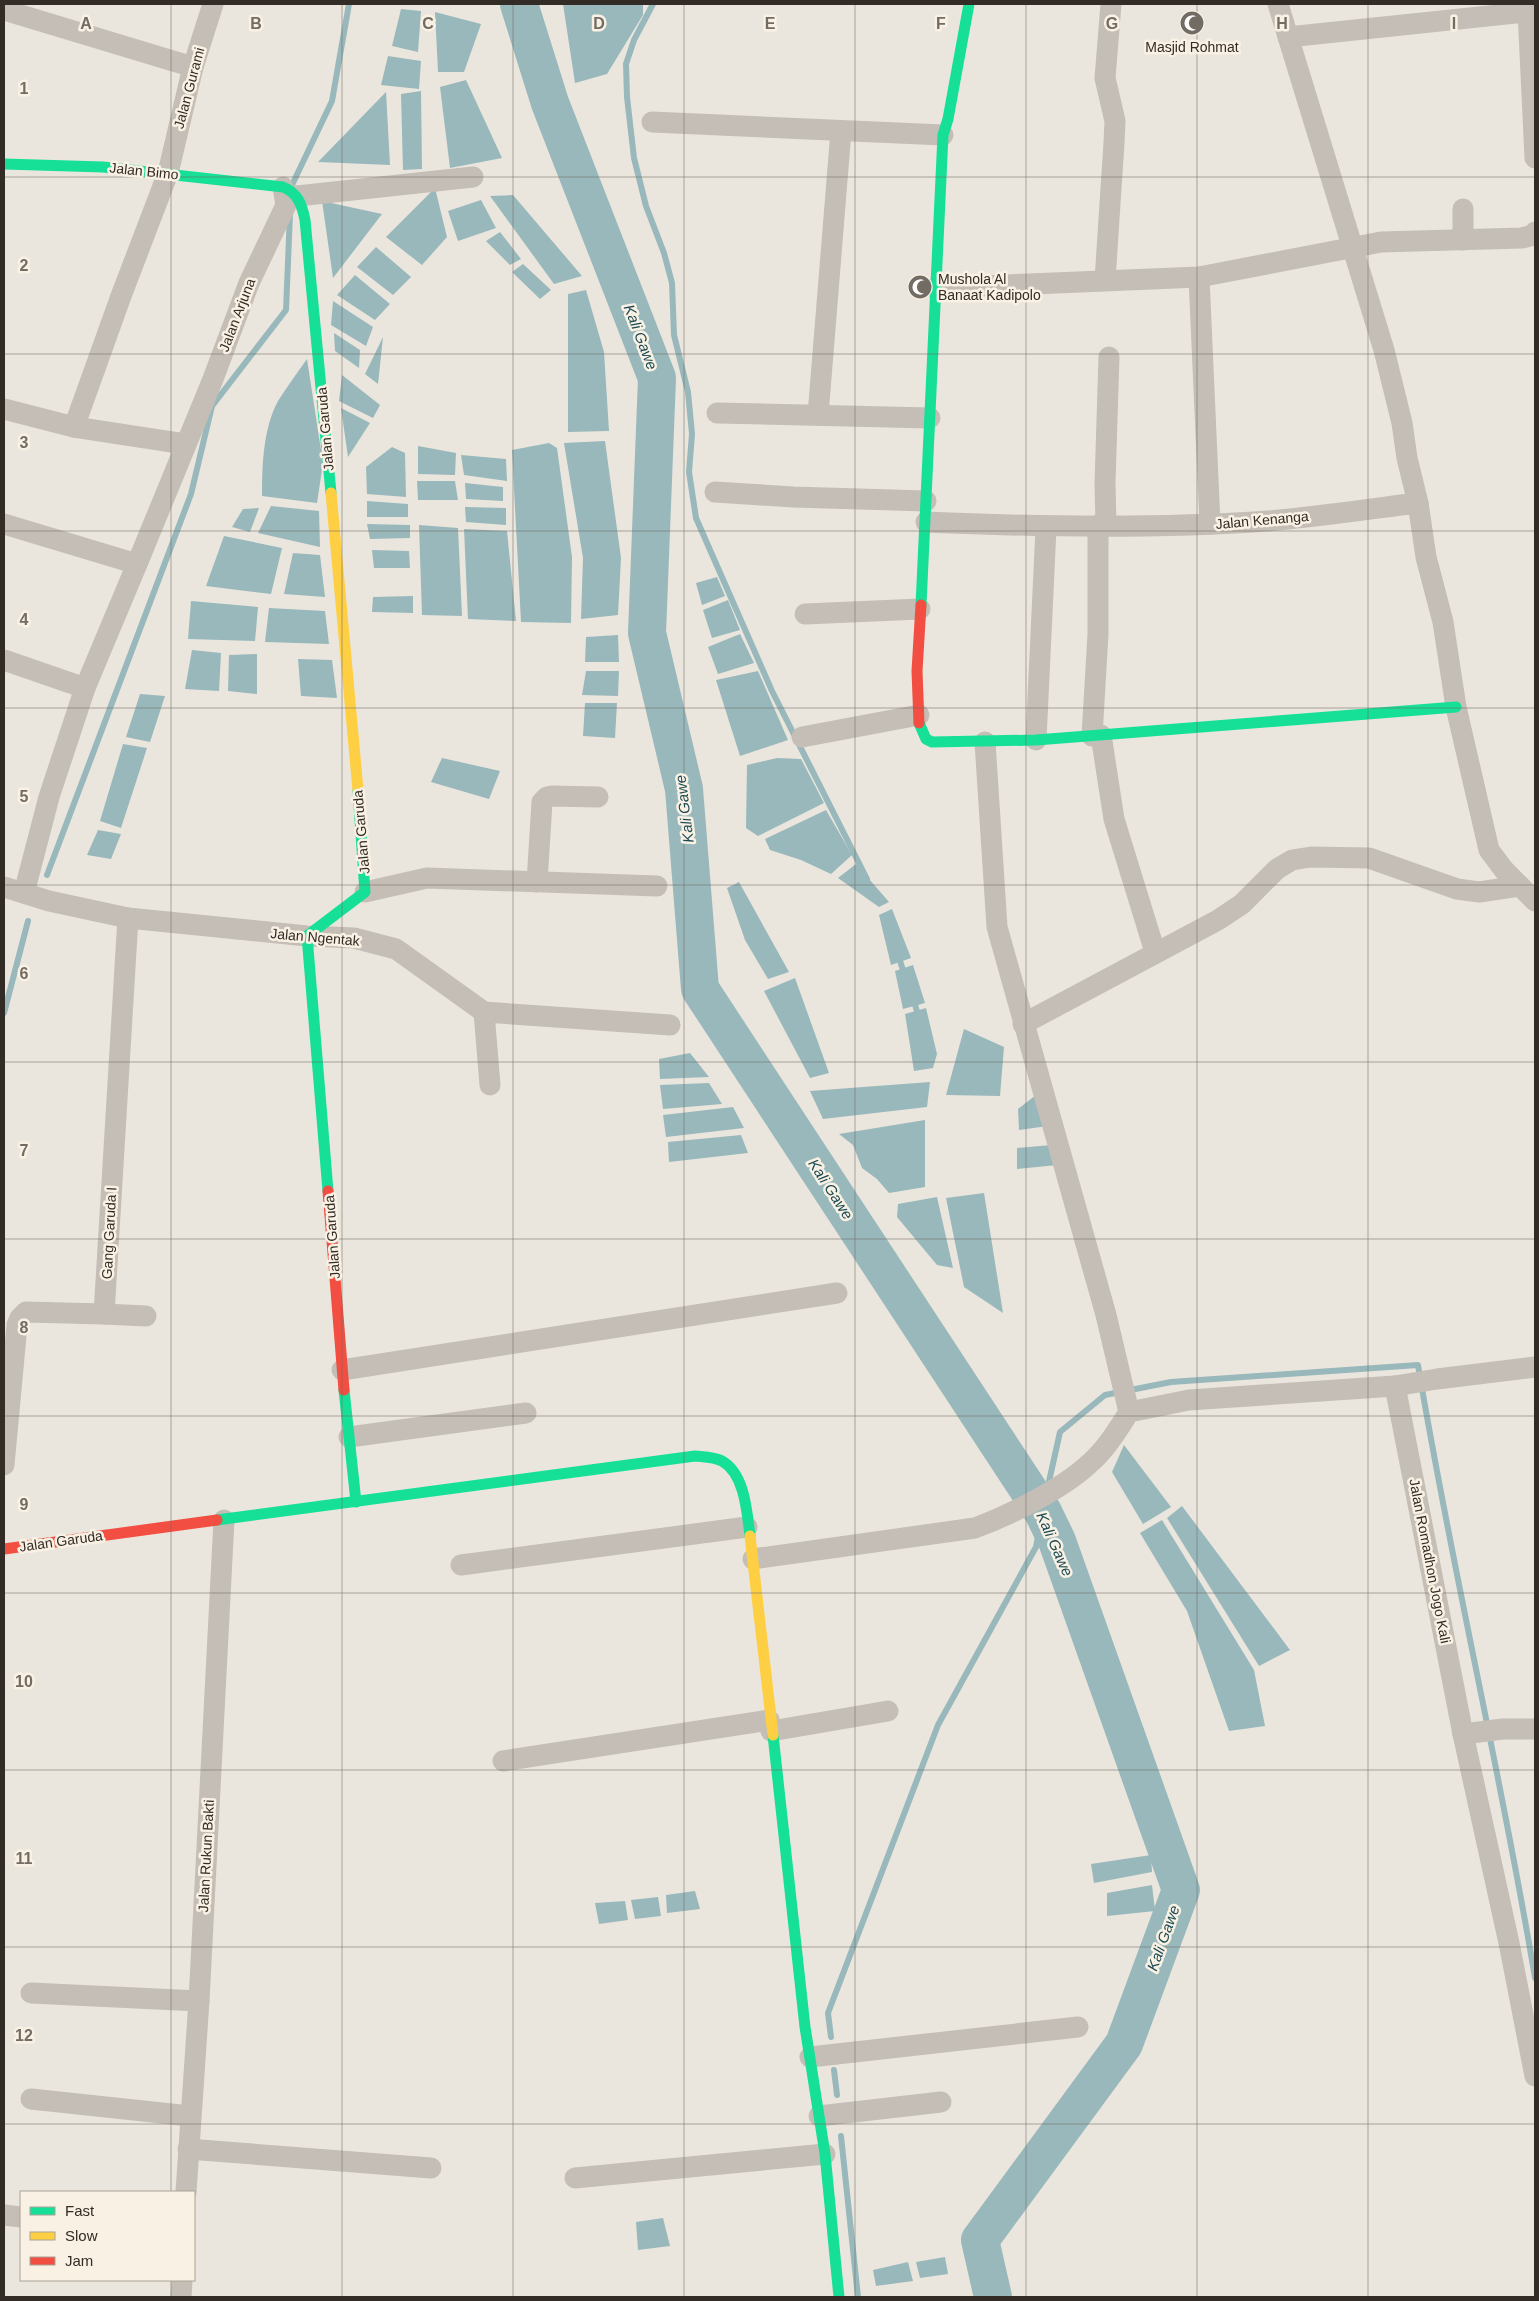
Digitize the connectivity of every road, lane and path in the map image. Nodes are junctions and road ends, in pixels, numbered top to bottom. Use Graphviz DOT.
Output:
graph roads {
  1 [pos="213,4"];
  2 [pos="969,4"];
  3 [pos="1111,4"];
  4 [pos="1278,4"];
  5 [pos="4,10"];
  6 [pos="1532,11"];
  7 [pos="1288,37"];
  8 [pos="193,67"];
  9 [pos="652,122"];
  10 [pos="841,131"];
  11 [pos="943,136"];
  12 [pos="1535,158"];
  13 [pos="4,164"];
  14 [pos="168,173"];
  15 [pos="473,177"];
  16 [pos="290,190"];
  17 [pos="1463,209"];
  18 [pos="1535,232"];
  19 [pos="1463,240"];
  20 [pos="1354,247"];
  21 [pos="1199,277"];
  22 [pos="1105,280"];
  23 [pos="935,288"];
  24 [pos="1110,357"];
  25 [pos="4,409"];
  26 [pos="717,413"];
  27 [pos="818,415"];
  28 [pos="930,418"];
  29 [pos="74,427"];
  30 [pos="185,444"];
  31 [pos="715,492"];
  32 [pos="926,501"];
  33 [pos="1418,502"];
  34 [pos="926,522"];
  35 [pos="4,524"];
  36 [pos="1210,524"];
  37 [pos="1102,525"];
  38 [pos="1046,528"];
  39 [pos="137,564"];
  40 [pos="920,609"];
  41 [pos="805,614"];
  42 [pos="4,660"];
  43 [pos="85,688"];
  44 [pos="1456,708"];
  45 [pos="918,715"];
  46 [pos="802,736"];
  47 [pos="1097,736"];
  48 [pos="1036,740"];
  49 [pos="985,742"];
  50 [pos="598,797"];
  51 [pos="537,882"];
  52 [pos="657,886"];
  53 [pos="1520,886"];
  54 [pos="4,887"];
  55 [pos="365,892"];
  56 [pos="24,893"];
  57 [pos="1535,901"];
  58 [pos="128,918"];
  59 [pos="307,936"];
  60 [pos="1155,952"];
  61 [pos="484,1012"];
  62 [pos="1023,1024"];
  63 [pos="670,1025"];
  64 [pos="490,1085"];
  65 [pos="837,1293"];
  66 [pos="104,1314"];
  67 [pos="146,1316"];
  68 [pos="1535,1367"];
  69 [pos="342,1370"];
  70 [pos="1404,1384"];
  71 [pos="1128,1409"];
  72 [pos="526,1413"];
  73 [pos="349,1437"];
  74 [pos="4,1466"];
  75 [pos="356,1502"];
  76 [pos="224,1520"];
  77 [pos="748,1527"];
  78 [pos="4,1549"];
  79 [pos="753,1559"];
  80 [pos="460,1565"];
  81 [pos="888,1711"];
  82 [pos="770,1725"];
  83 [pos="1535,1729"];
  84 [pos="1470,1733"];
  85 [pos="502,1761"];
  86 [pos="31,1993"];
  87 [pos="1529,1998"];
  88 [pos="198,2001"];
  89 [pos="1078,2027"];
  90 [pos="810,2057"];
  91 [pos="1535,2076"];
  92 [pos="31,2099"];
  93 [pos="942,2102"];
  94 [pos="190,2116"];
  95 [pos="819,2116"];
  96 [pos="188,2149"];
  97 [pos="825,2154"];
  98 [pos="431,2168"];
  99 [pos="574,2178"];
  100 [pos="186,2191"];
  101 [pos="4,2215"];
  102 [pos="20,2217"];
  103 [pos="182,2281"];
  104 [pos="181,2297"];
  105 [pos="839,2297"];
  1 -- 8 [label="street, Jalan Gurami"];
  2 -- 11 [label="street"];
  3 -- 22 [label="street"];
  4 -- 7 [label="street"];
  5 -- 8 [label="street"];
  6 -- 7 [label="street"];
  6 -- 12 [label="street"];
  7 -- 20 [label="street"];
  8 -- 14 [label="street, Jalan Gurami"];
  9 -- 10 [label="street"];
  10 -- 11 [label="street"];
  10 -- 27 [label="street"];
  11 -- 23 [label="street"];
  13 -- 14 [label="street, Jalan Bimo"];
  14 -- 16 [label="street, Jalan Bimo"];
  14 -- 29 [label="street, Jalan Gurami"];
  15 -- 16 [label="street"];
  16 -- 30 [label="street, Jalan Arjuna"];
  16 -- 55 [label="street, Jalan Garuda"];
  17 -- 19 [label="street"];
  18 -- 19 [label="street"];
  19 -- 20 [label="street"];
  20 -- 21 [label="street"];
  20 -- 33 [label="street"];
  21 -- 22 [label="street"];
  21 -- 36 [label="street"];
  22 -- 23 [label="street"];
  23 -- 28 [label="street"];
  24 -- 37 [label="street"];
  25 -- 29 [label="street"];
  26 -- 27 [label="street"];
  27 -- 28 [label="street"];
  28 -- 32 [label="street"];
  29 -- 30 [label="street"];
  30 -- 39 [label="street, Jalan Arjuna"];
  31 -- 32 [label="street"];
  32 -- 34 [label="street"];
  33 -- 36 [label="street, Jalan Kenanga"];
  33 -- 44 [label="street"];
  34 -- 38 [label="street, Jalan Kenanga"];
  34 -- 40 [label="street"];
  35 -- 39 [label="street"];
  36 -- 37 [label="street, Jalan Kenanga"];
  37 -- 38 [label="street, Jalan Kenanga"];
  37 -- 47 [label="street"];
  38 -- 48 [label="street"];
  39 -- 43 [label="street, Jalan Arjuna"];
  40 -- 41 [label="street"];
  40 -- 45 [label="street"];
  42 -- 43 [label="street"];
  43 -- 56 [label="street, Jalan Arjuna"];
  44 -- 47 [label="street"];
  44 -- 53 [label="street"];
  45 -- 46 [label="street"];
  45 -- 49 [label="street"];
  47 -- 48 [label="street"];
  47 -- 60 [label="street"];
  48 -- 49 [label="street"];
  49 -- 62 [label="street"];
  50 -- 51 [label="street"];
  51 -- 52 [label="street"];
  51 -- 55 [label="street"];
  53 -- 57 [label="street"];
  53 -- 60 [label="street"];
  54 -- 56 [label="street, Jalan Ngentak"];
  55 -- 59 [label="street, Jalan Garuda"];
  56 -- 58 [label="street, Jalan Ngentak"];
  58 -- 59 [label="street, Jalan Ngentak"];
  58 -- 66 [label="street, Gang Garuda I"];
  59 -- 61 [label="street, Jalan Ngentak"];
  59 -- 69 [label="street, Jalan Garuda"];
  60 -- 62 [label="street"];
  61 -- 63 [label="street"];
  61 -- 64 [label="street"];
  62 -- 71 [label="street"];
  65 -- 69 [label="street"];
  66 -- 67 [label="street"];
  66 -- 74 [label="street"];
  68 -- 70 [label="street"];
  69 -- 73 [label="street, Jalan Garuda"];
  70 -- 71 [label="street"];
  70 -- 84 [label="street, Jalan Romadhon Jogo Kali"];
  71 -- 79 [label="street"];
  72 -- 73 [label="street"];
  73 -- 75 [label="street, Jalan Garuda"];
  75 -- 76 [label="street, Jalan Garuda"];
  75 -- 77 [label="street, Jalan Garuda"];
  76 -- 78 [label="street, Jalan Garuda"];
  76 -- 88 [label="street, Jalan Rukun Bakti"];
  77 -- 79 [label="street, Jalan Garuda"];
  77 -- 80 [label="street"];
  79 -- 82 [label="street, Jalan Garuda"];
  81 -- 82 [label="street"];
  82 -- 85 [label="street"];
  82 -- 90 [label="street, Jalan Garuda"];
  83 -- 84 [label="street"];
  84 -- 87 [label="street, Jalan Romadhon Jogo Kali"];
  86 -- 88 [label="street"];
  87 -- 91 [label="street, Jalan Romadhon Jogo Kali"];
  88 -- 94 [label="street, Jalan Rukun Bakti"];
  89 -- 90 [label="street"];
  90 -- 95 [label="street, Jalan Garuda"];
  92 -- 94 [label="street"];
  93 -- 95 [label="street"];
  94 -- 96 [label="street, Jalan Rukun Bakti"];
  95 -- 97 [label="street, Jalan Garuda"];
  96 -- 98 [label="street"];
  96 -- 100 [label="street, Jalan Rukun Bakti"];
  97 -- 99 [label="street"];
  97 -- 105 [label="street, Jalan Garuda"];
  101 -- 102 [label="street"];
  103 -- 104 [label="street"];
}
